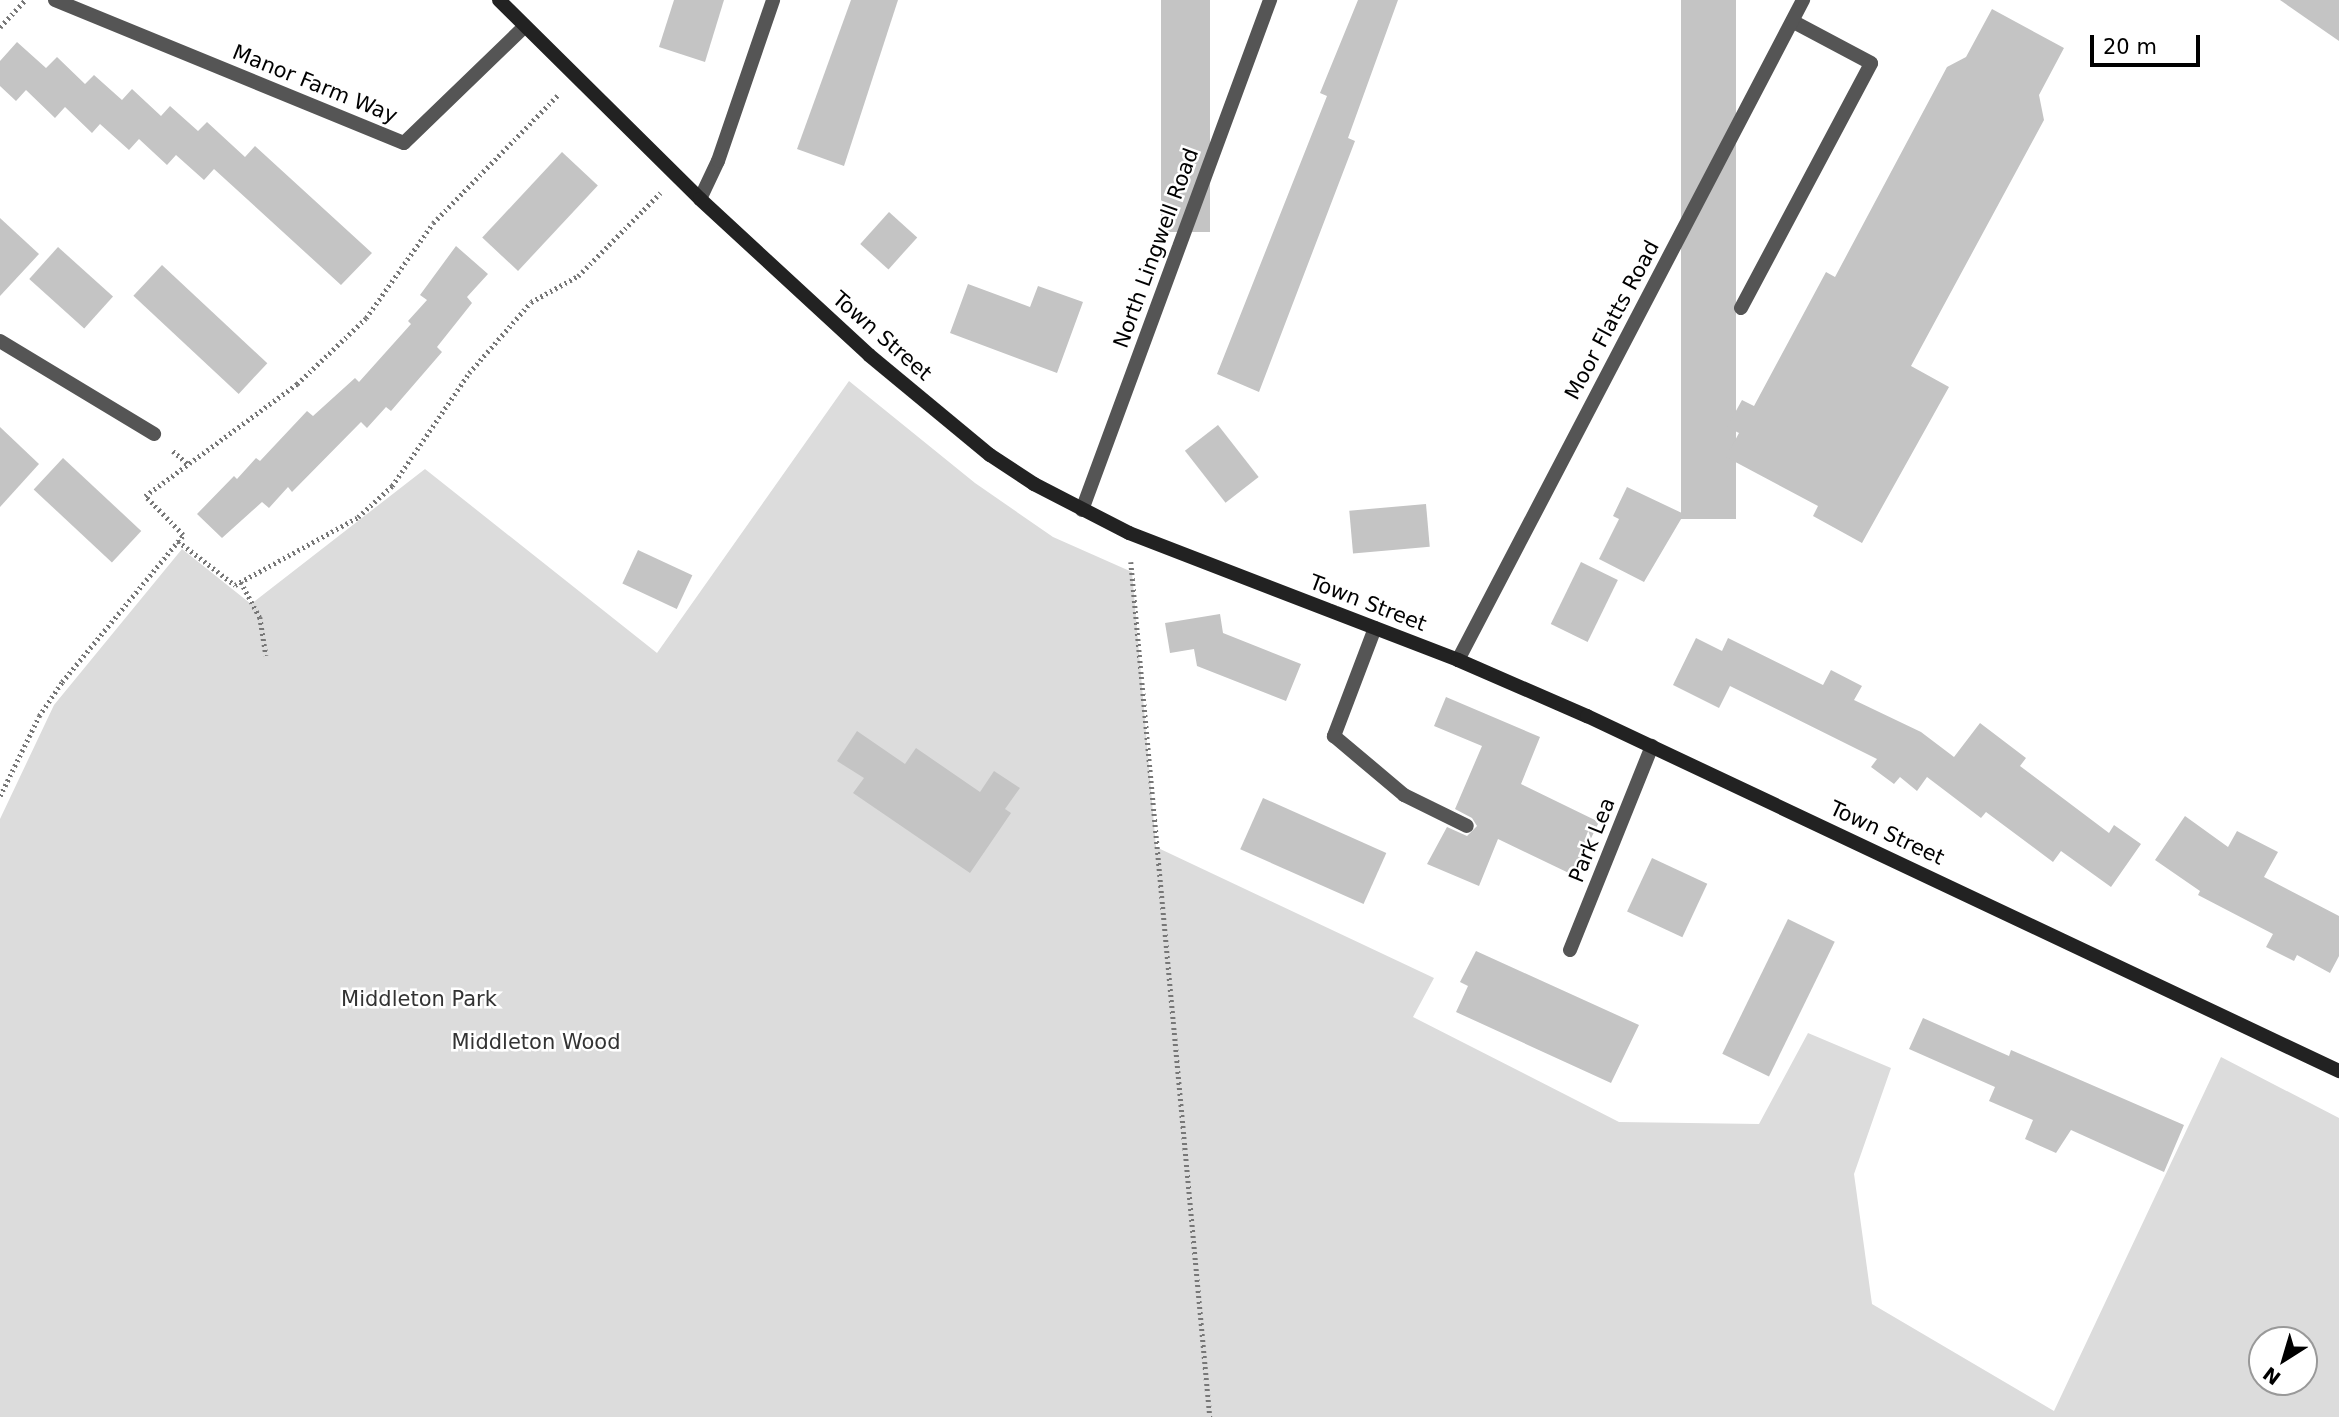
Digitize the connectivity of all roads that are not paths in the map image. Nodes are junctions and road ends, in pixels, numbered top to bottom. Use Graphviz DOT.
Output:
graph roads {
  1 [pos="55,0"];
  2 [pos="499,0"];
  3 [pos="773,0"];
  4 [pos="1270,0"];
  5 [pos="1804,0"];
  6 [pos="1792,21"];
  7 [pos="525,26"];
  8 [pos="700,199"];
  9 [pos="1741,308"];
  10 [pos="0,341"];
  11 [pos="154,434"];
  12 [pos="1082,510"];
  13 [pos="1375,628"];
  14 [pos="1458,660"];
  15 [pos="1652,746"];
  16 [pos="1467,826"];
  17 [pos="1570,950"];
  18 [pos="2339,1071"];
  1 -- 7 [label="street, Manor Farm Way"];
  2 -- 7 [label="street, Town Street"];
  3 -- 8 [label="street"];
  4 -- 12 [label="street, North Lingwell Road"];
  5 -- 6 [label="street, Moor Flatts Road"];
  6 -- 9 [label="street"];
  6 -- 14 [label="street, Moor Flatts Road"];
  7 -- 8 [label="street, Town Street"];
  8 -- 12 [label="street, Town Street"];
  10 -- 11 [label="street"];
  12 -- 13 [label="street, Town Street"];
  13 -- 14 [label="street, Town Street"];
  13 -- 16 [label="street"];
  14 -- 15 [label="street, Town Street"];
  15 -- 17 [label="street, Park Lea"];
  15 -- 18 [label="street, Town Street"];
}
